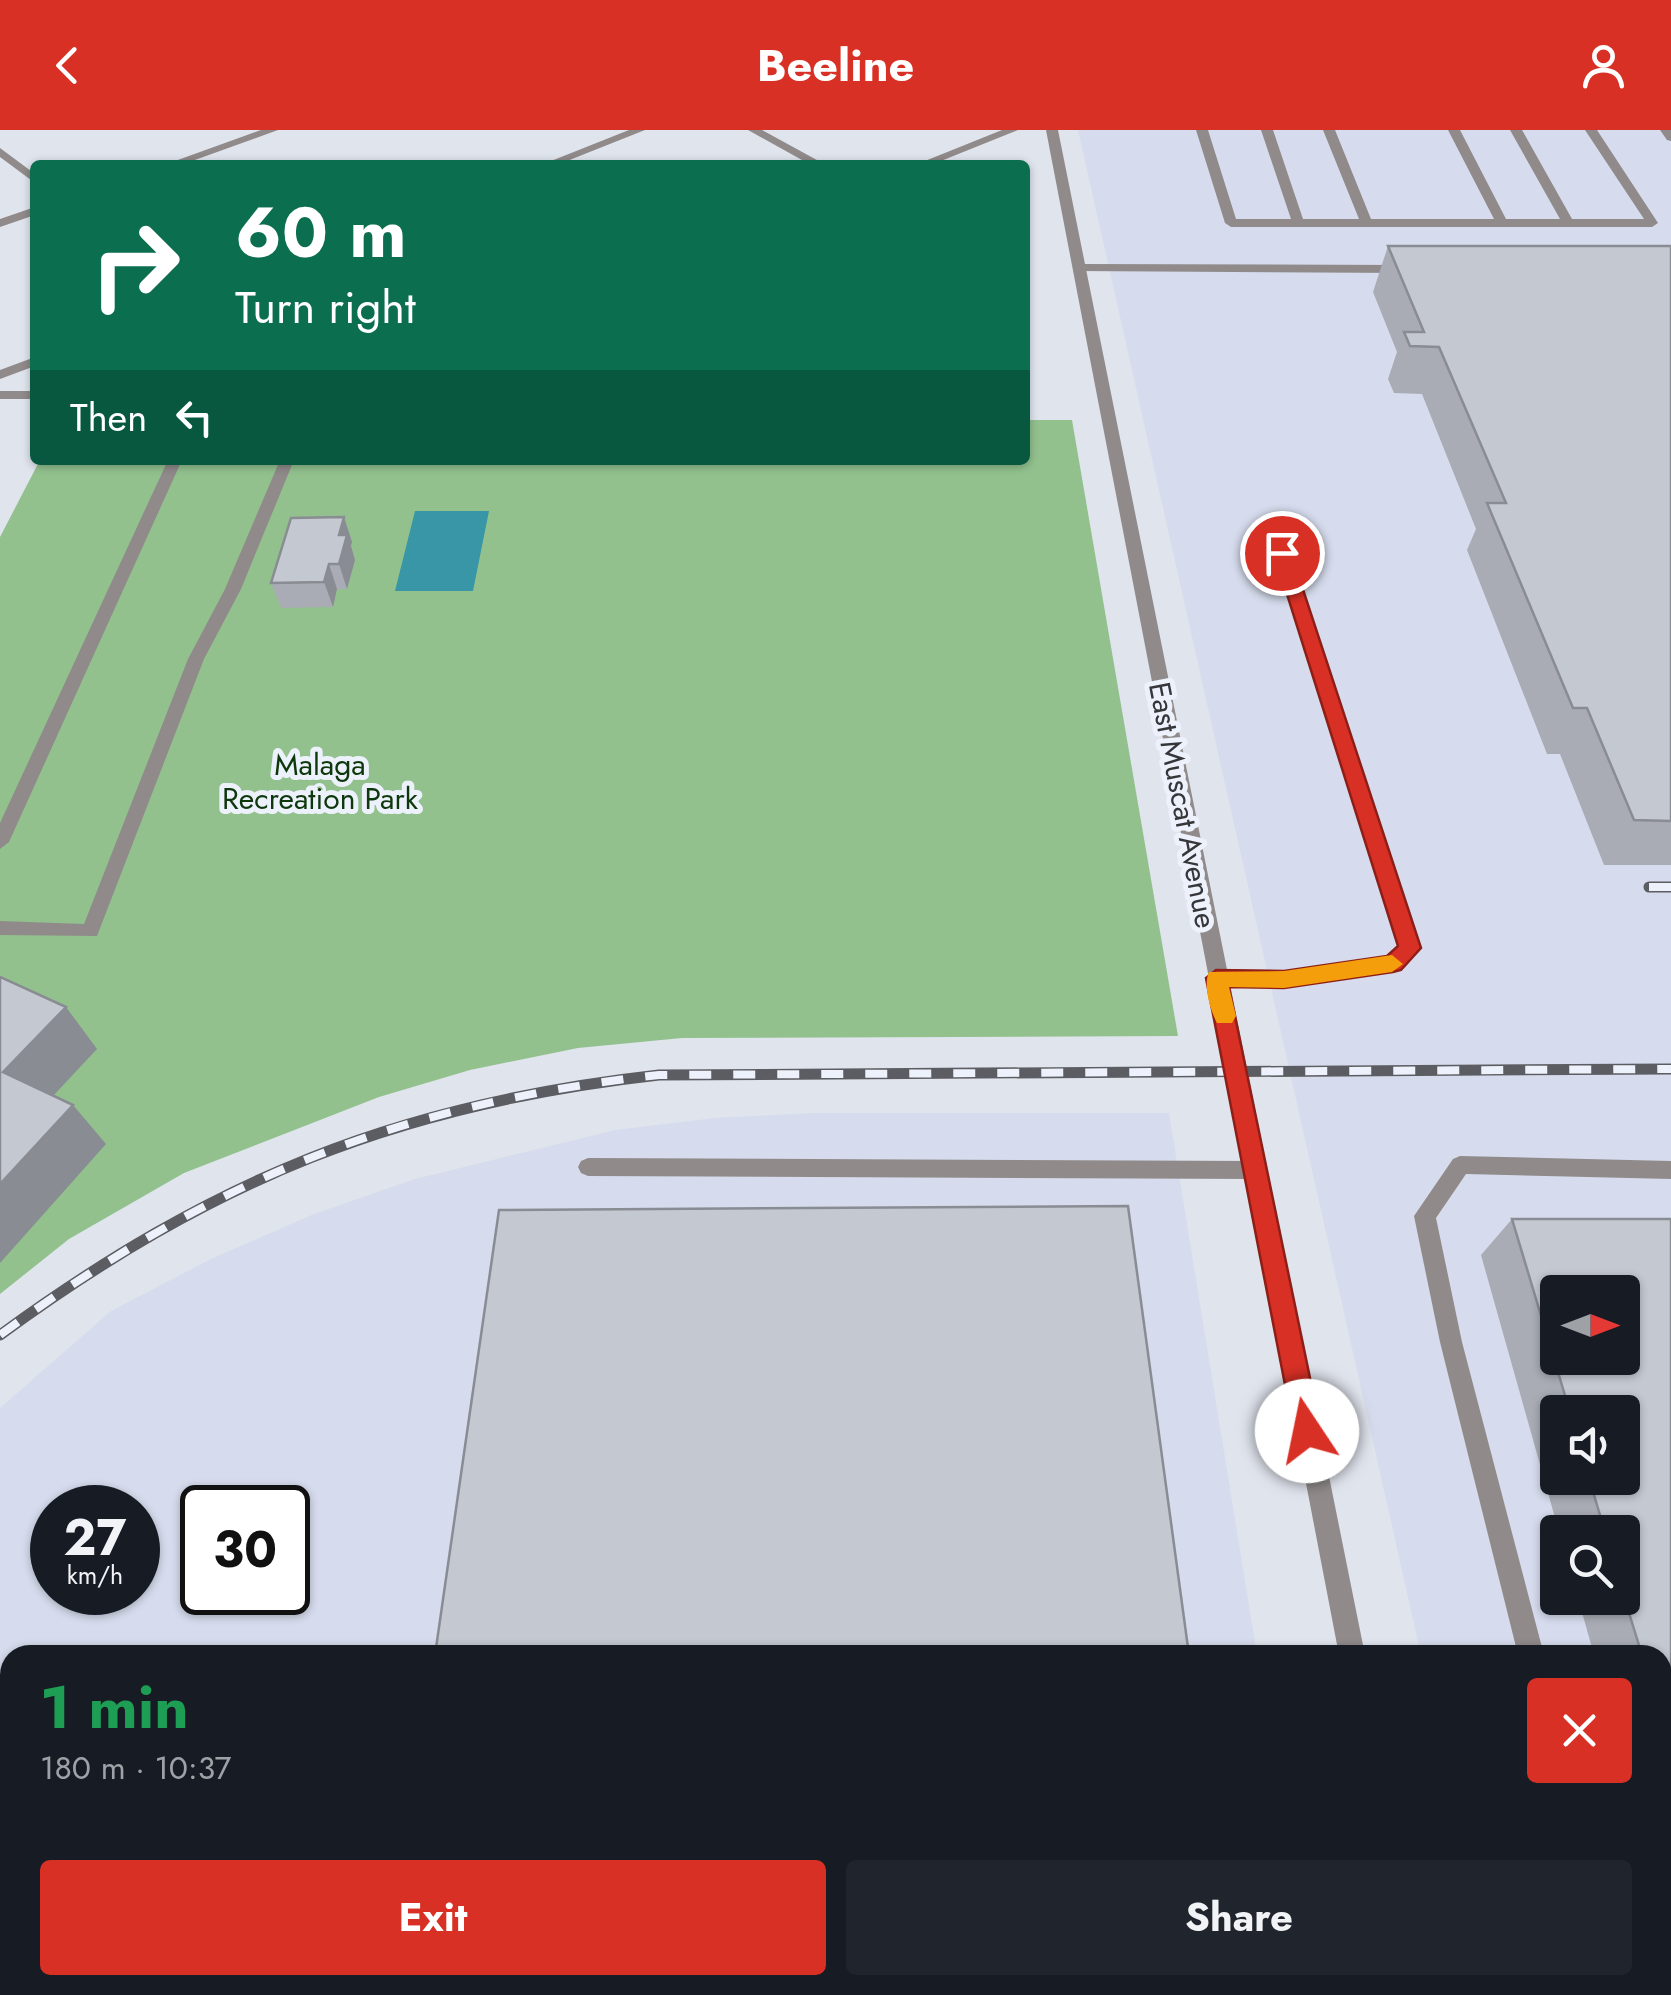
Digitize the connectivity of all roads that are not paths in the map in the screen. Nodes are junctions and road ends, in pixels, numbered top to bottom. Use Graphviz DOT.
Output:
graph roads {
  1 [pos="272,130"];
  2 [pos="638,130"];
  3 [pos="754,130"];
  4 [pos="1012,130"];
  5 [pos="1052,130"];
  6 [pos="1202,130"];
  7 [pos="1266,130"];
  8 [pos="1330,130"];
  9 [pos="1454,130"];
  10 [pos="1516,130"];
  11 [pos="1590,130"];
  12 [pos="1666,130"];
  13 [pos="1671,138"];
  14 [pos="0,151"];
  15 [pos="185,160"];
  16 [pos="560,160"];
  17 [pos="811,160"];
  18 [pos="934,160"];
  19 [pos="30,176"];
  20 [pos="30,213"];
  21 [pos="0,223"];
  22 [pos="1366,223"];
  23 [pos="1502,223"];
  24 [pos="1568,223"];
  25 [pos="1298,224"];
  26 [pos="1080,268"];
  27 [pos="1416,269"];
  28 [pos="30,362"];
  29 [pos="0,375"];
  30 [pos="0,395"];
  31 [pos="30,395"];
  32 [pos="173,465"];
  33 [pos="285,465"];
  34 [pos="1282,553"];
  35 [pos="0,842"];
  36 [pos="0,928"];
  37 [pos="1216,978"];
  38 [pos="588,1167"];
  39 [pos="1255,1170"];
  40 [pos="1671,1170"];
  41 [pos="1350,1645"];
  42 [pos="1528,1645"];
  1 -- 15 [label="street"];
  2 -- 16 [label="street"];
  3 -- 17 [label="street"];
  4 -- 18 [label="street"];
  5 -- 26 [label="street, East Muscat Avenue"];
  6 -- 25 [label="street"];
  7 -- 25 [label="street"];
  8 -- 22 [label="street"];
  9 -- 23 [label="street"];
  10 -- 24 [label="street"];
  11 -- 24 [label="street"];
  12 -- 13 [label="street"];
  14 -- 19 [label="street"];
  20 -- 21 [label="street"];
  22 -- 23 [label="street"];
  22 -- 25 [label="street"];
  23 -- 24 [label="street"];
  26 -- 27 [label="street"];
  26 -- 37 [label="street, East Muscat Avenue"];
  28 -- 29 [label="street"];
  30 -- 31 [label="street"];
  32 -- 35 [label="street"];
  33 -- 36 [label="street"];
  34 -- 37 [label="street"];
  37 -- 39 [label="street, East Muscat Avenue"];
  38 -- 39 [label="street"];
  39 -- 41 [label="street, East Muscat Avenue"];
  40 -- 42 [label="street"];
}
